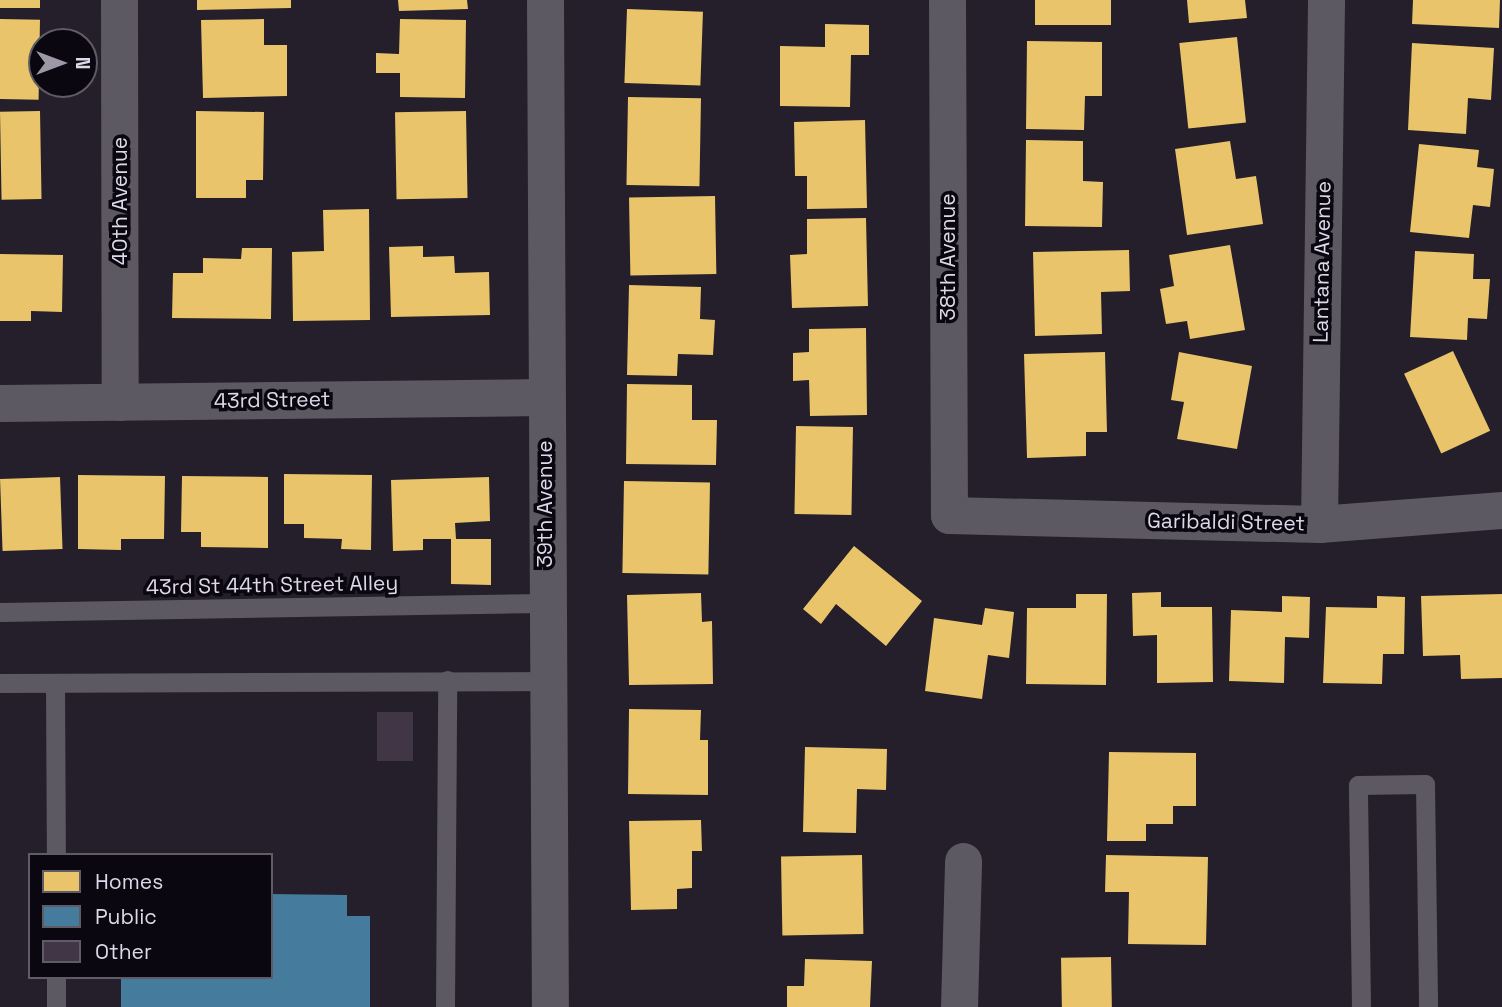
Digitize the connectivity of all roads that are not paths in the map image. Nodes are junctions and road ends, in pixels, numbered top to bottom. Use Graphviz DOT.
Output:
graph roads {
  1 [pos="119,0"];
  2 [pos="545,0"];
  3 [pos="947,0"];
  4 [pos="1326,0"];
  5 [pos="545,397"];
  6 [pos="120,402"];
  7 [pos="0,403"];
  8 [pos="1502,510"];
  9 [pos="949,515"];
  10 [pos="1319,524"];
  11 [pos="545,603"];
  12 [pos="0,611"];
  13 [pos="447,680"];
  14 [pos="547,681"];
  15 [pos="0,683"];
  16 [pos="55,683"];
  17 [pos="55,853"];
  18 [pos="963,861"];
  19 [pos="56,979"];
  20 [pos="56,1007"];
  21 [pos="445,1007"];
  22 [pos="550,1007"];
  23 [pos="959,1007"];
  24 [pos="1361,1007"];
  25 [pos="1428,1007"];
  1 -- 6 [label="street, 40th Avenue"];
  2 -- 5 [label="street, 39th Avenue"];
  3 -- 9 [label="street, 38th Avenue"];
  4 -- 10 [label="street, Lantana Avenue"];
  5 -- 6 [label="street, 43rd Street"];
  5 -- 11 [label="street, 39th Avenue"];
  6 -- 7 [label="street, 43rd Street"];
  8 -- 10 [label="street, Garibaldi Street"];
  9 -- 10 [label="street, Garibaldi Street"];
  11 -- 12 [label="lane, 43rd St 44th Street Alley"];
  11 -- 14 [label="street, 39th Avenue"];
  13 -- 14 [label="lane"];
  13 -- 16 [label="lane"];
  13 -- 21 [label="lane"];
  14 -- 22 [label="street, 39th Avenue"];
  15 -- 16 [label="lane"];
  16 -- 17 [label="lane"];
  18 -- 23 [label="street"];
  19 -- 20 [label="lane"];
  24 -- 25 [label="lane"];
}
